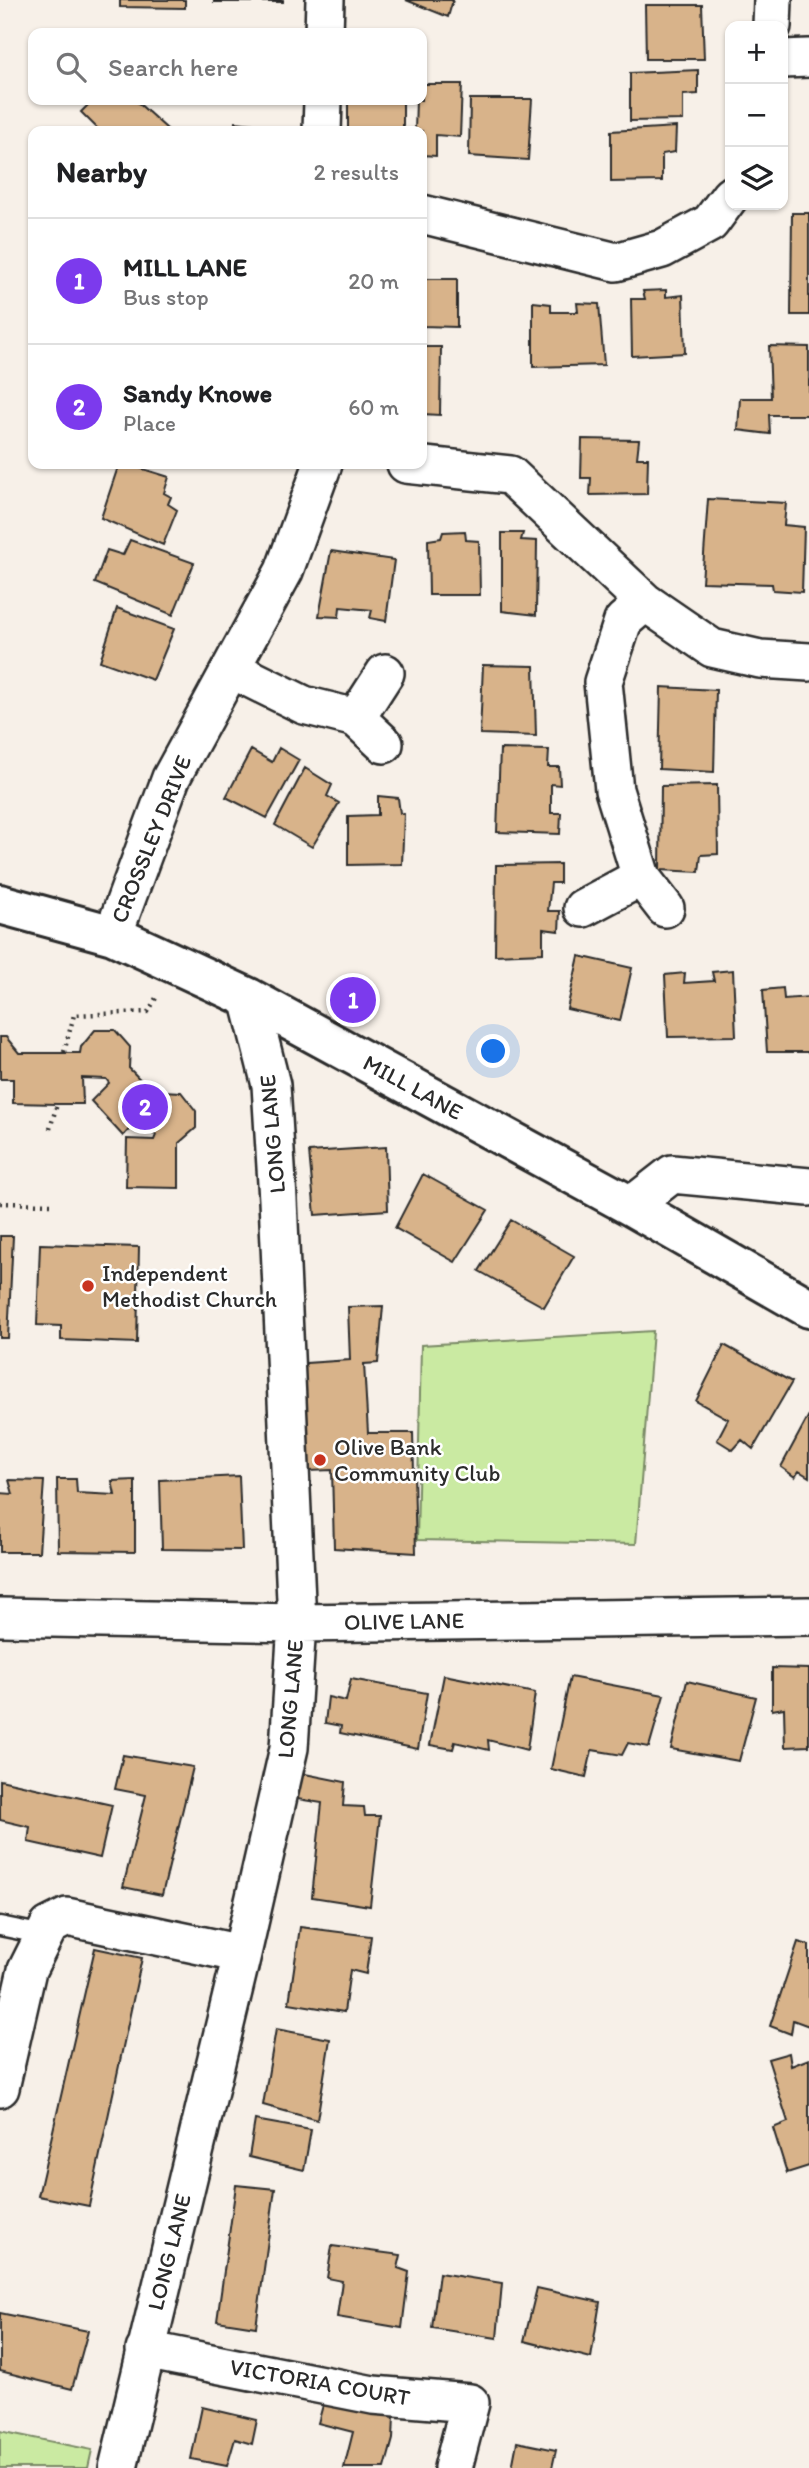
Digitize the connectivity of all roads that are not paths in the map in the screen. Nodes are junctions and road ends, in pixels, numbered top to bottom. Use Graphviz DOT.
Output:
graph roads {
  1 [pos="325,0"];
  2 [pos="773,0"];
  3 [pos="772,21"];
  4 [pos="324,28"];
  5 [pos="809,58"];
  6 [pos="788,59"];
  7 [pos="323,105"];
  8 [pos="322,126"];
  9 [pos="725,203"];
  10 [pos="427,215"];
  11 [pos="427,466"];
  12 [pos="321,469"];
  13 [pos="645,602"];
  14 [pos="809,663"];
  15 [pos="231,669"];
  16 [pos="385,673"];
  17 [pos="356,718"];
  18 [pos="384,744"];
  19 [pos="641,877"];
  20 [pos="0,904"];
  21 [pos="583,908"];
  22 [pos="665,908"];
  23 [pos="113,935"];
  24 [pos="249,998"];
  25 [pos="809,1188"];
  26 [pos="631,1206"];
  27 [pos="809,1308"];
  28 [pos="809,1616"];
  29 [pos="0,1617"];
  30 [pos="297,1623"];
  31 [pos="0,1926"];
  32 [pos="44,1935"];
  33 [pos="242,1954"];
  34 [pos="0,2088"];
  35 [pos="145,2350"];
  36 [pos="118,2468"];
  37 [pos="453,2468"];
  1 -- 4 [label="street"];
  2 -- 3 [label="street"];
  5 -- 6 [label="street"];
  7 -- 8 [label="street"];
  9 -- 10 [label="street"];
  11 -- 13 [label="street"];
  12 -- 15 [label="street, CROSSLEY DRIVE"];
  13 -- 14 [label="street"];
  13 -- 19 [label="street"];
  15 -- 17 [label="street"];
  15 -- 23 [label="street, CROSSLEY DRIVE"];
  16 -- 17 [label="street"];
  17 -- 18 [label="street"];
  19 -- 21 [label="street"];
  19 -- 22 [label="street"];
  20 -- 23 [label="street, MILL LANE"];
  23 -- 24 [label="street, MILL LANE"];
  24 -- 26 [label="street, MILL LANE"];
  24 -- 30 [label="street, LONG LANE"];
  25 -- 26 [label="street"];
  26 -- 27 [label="street, MILL LANE"];
  28 -- 30 [label="street, OLIVE LANE"];
  29 -- 30 [label="street, OLIVE LANE"];
  30 -- 33 [label="street, LONG LANE"];
  31 -- 32 [label="lane"];
  32 -- 33 [label="street"];
  32 -- 34 [label="street"];
  33 -- 35 [label="street, LONG LANE"];
  35 -- 36 [label="street, LONG LANE"];
  35 -- 37 [label="street, VICTORIA COURT"];
}
